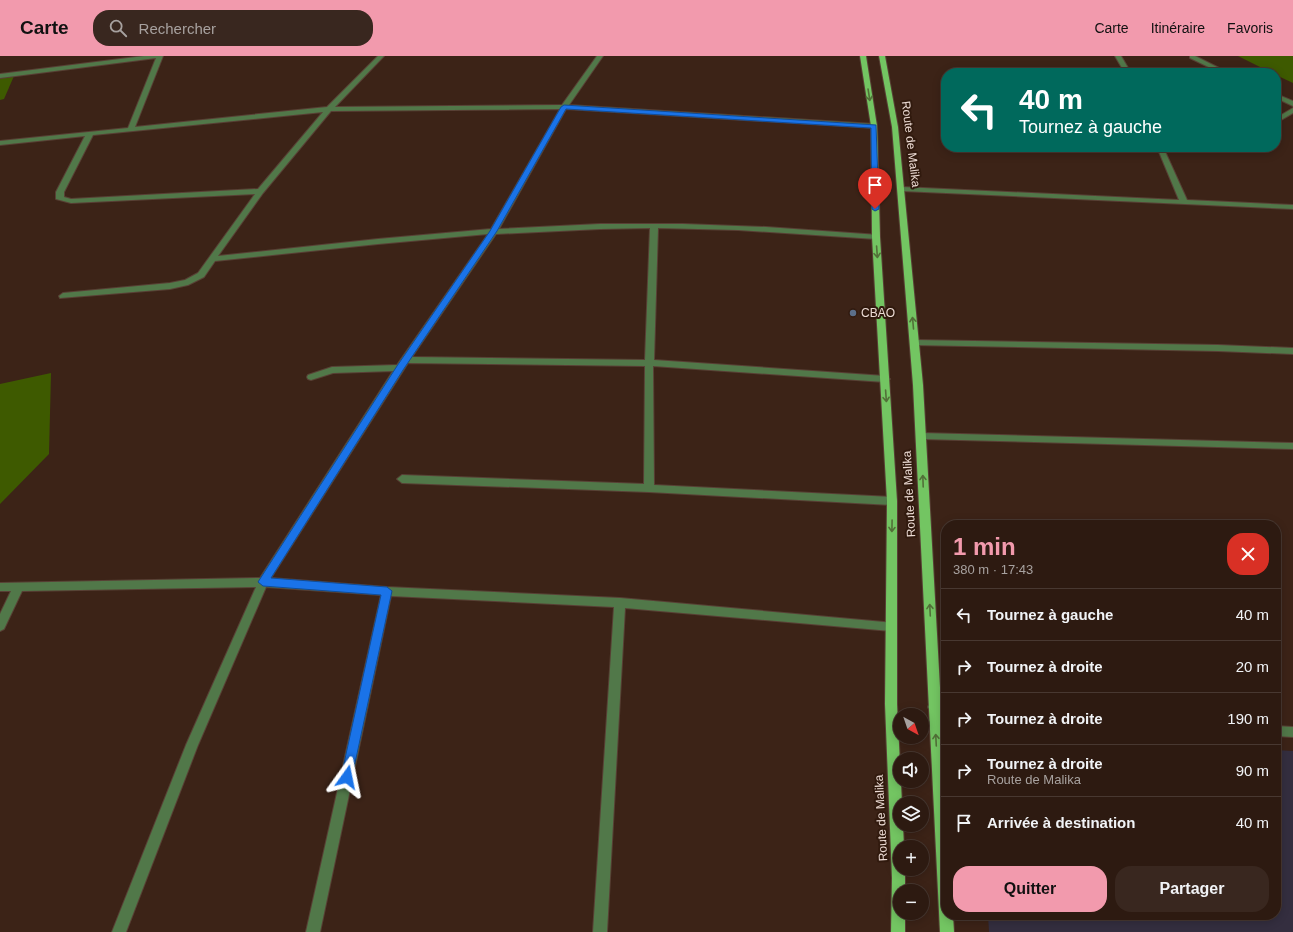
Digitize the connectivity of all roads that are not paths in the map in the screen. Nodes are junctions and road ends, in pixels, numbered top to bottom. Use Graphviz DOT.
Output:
graph roads {
  1 [pos="160,56"];
  2 [pos="381,56"];
  3 [pos="600,56"];
  4 [pos="862,56"];
  5 [pos="882,56"];
  6 [pos="1118,56"];
  7 [pos="1192,57"];
  8 [pos="1125,68"];
  9 [pos="1215,68"];
  10 [pos="0,76"];
  11 [pos="1281,98"];
  12 [pos="1293,104"];
  13 [pos="564,107"];
  14 [pos="329,109"];
  15 [pos="1293,110"];
  16 [pos="1281,118"];
  17 [pos="874,126"];
  18 [pos="131,129"];
  19 [pos="90,134"];
  20 [pos="0,143"];
  21 [pos="1162,152"];
  22 [pos="902,189"];
  23 [pos="260,191"];
  24 [pos="1183,200"];
  25 [pos="1293,207"];
  26 [pos="654,226"];
  27 [pos="494,231"];
  28 [pos="876,237"];
  29 [pos="211,259"];
  30 [pos="63,296"];
  31 [pos="915,343"];
  32 [pos="1293,351"];
  33 [pos="649,363"];
  34 [pos="403,364"];
  35 [pos="311,377"];
  36 [pos="885,379"];
  37 [pos="921,436"];
  38 [pos="1293,446"];
  39 [pos="402,480"];
  40 [pos="649,488"];
  41 [pos="892,501"];
  42 [pos="263,582"];
  43 [pos="19,586"];
  44 [pos="0,587"];
  45 [pos="387,591"];
  46 [pos="620,603"];
  47 [pos="0,626"];
  48 [pos="891,626"];
  49 [pos="940,708"];
  50 [pos="1281,731"];
  51 [pos="1293,732"];
  52 [pos="941,740"];
  53 [pos="947,920"];
  54 [pos="119,932"];
  55 [pos="313,932"];
  56 [pos="600,932"];
  57 [pos="898,932"];
  58 [pos="947,932"];
  1 -- 10 [label="street"];
  1 -- 18 [label="street"];
  2 -- 14 [label="street"];
  3 -- 13 [label="street"];
  4 -- 17 [label="main road, Route de Malika, one-way"];
  5 -- 22 [label="main road, Route de Malika"];
  6 -- 8 [label="street"];
  7 -- 9 [label="street"];
  11 -- 12 [label="street"];
  13 -- 14 [label="street"];
  13 -- 17 [label="street"];
  13 -- 27 [label="street"];
  14 -- 18 [label="street"];
  14 -- 23 [label="street"];
  15 -- 16 [label="street"];
  17 -- 28 [label="main road, Route de Malika"];
  18 -- 19 [label="street"];
  19 -- 20 [label="street"];
  19 -- 23 [label="street"];
  21 -- 24 [label="street"];
  22 -- 24 [label="street"];
  31 -- 22 [label="main road, Route de Malika, one-way"];
  23 -- 29 [label="street"];
  24 -- 25 [label="street"];
  26 -- 27 [label="street"];
  26 -- 28 [label="street"];
  26 -- 33 [label="street"];
  27 -- 29 [label="street"];
  27 -- 34 [label="street"];
  28 -- 36 [label="main road, Route de Malika, one-way"];
  29 -- 30 [label="street"];
  31 -- 32 [label="street"];
  31 -- 37 [label="main road, Route de Malika"];
  33 -- 34 [label="street"];
  33 -- 36 [label="street"];
  33 -- 40 [label="street"];
  34 -- 35 [label="street"];
  34 -- 42 [label="street"];
  36 -- 41 [label="main road, Route de Malika, one-way"];
  37 -- 38 [label="street"];
  49 -- 37 [label="main road, Route de Malika, one-way"];
  39 -- 40 [label="street"];
  40 -- 41 [label="street"];
  41 -- 48 [label="main road, Route de Malika, one-way"];
  42 -- 43 [label="street"];
  42 -- 45 [label="street"];
  42 -- 54 [label="street"];
  43 -- 44 [label="street"];
  43 -- 47 [label="street"];
  45 -- 46 [label="street"];
  45 -- 55 [label="street"];
  46 -- 48 [label="street"];
  46 -- 56 [label="street"];
  48 -- 57 [label="main road, Route de Malika"];
  52 -- 49 [label="main road, Route de Malika, one-way"];
  50 -- 51 [label="street"];
  58 -- 53 [label="main road, Route de Malika, one-way"];
}
